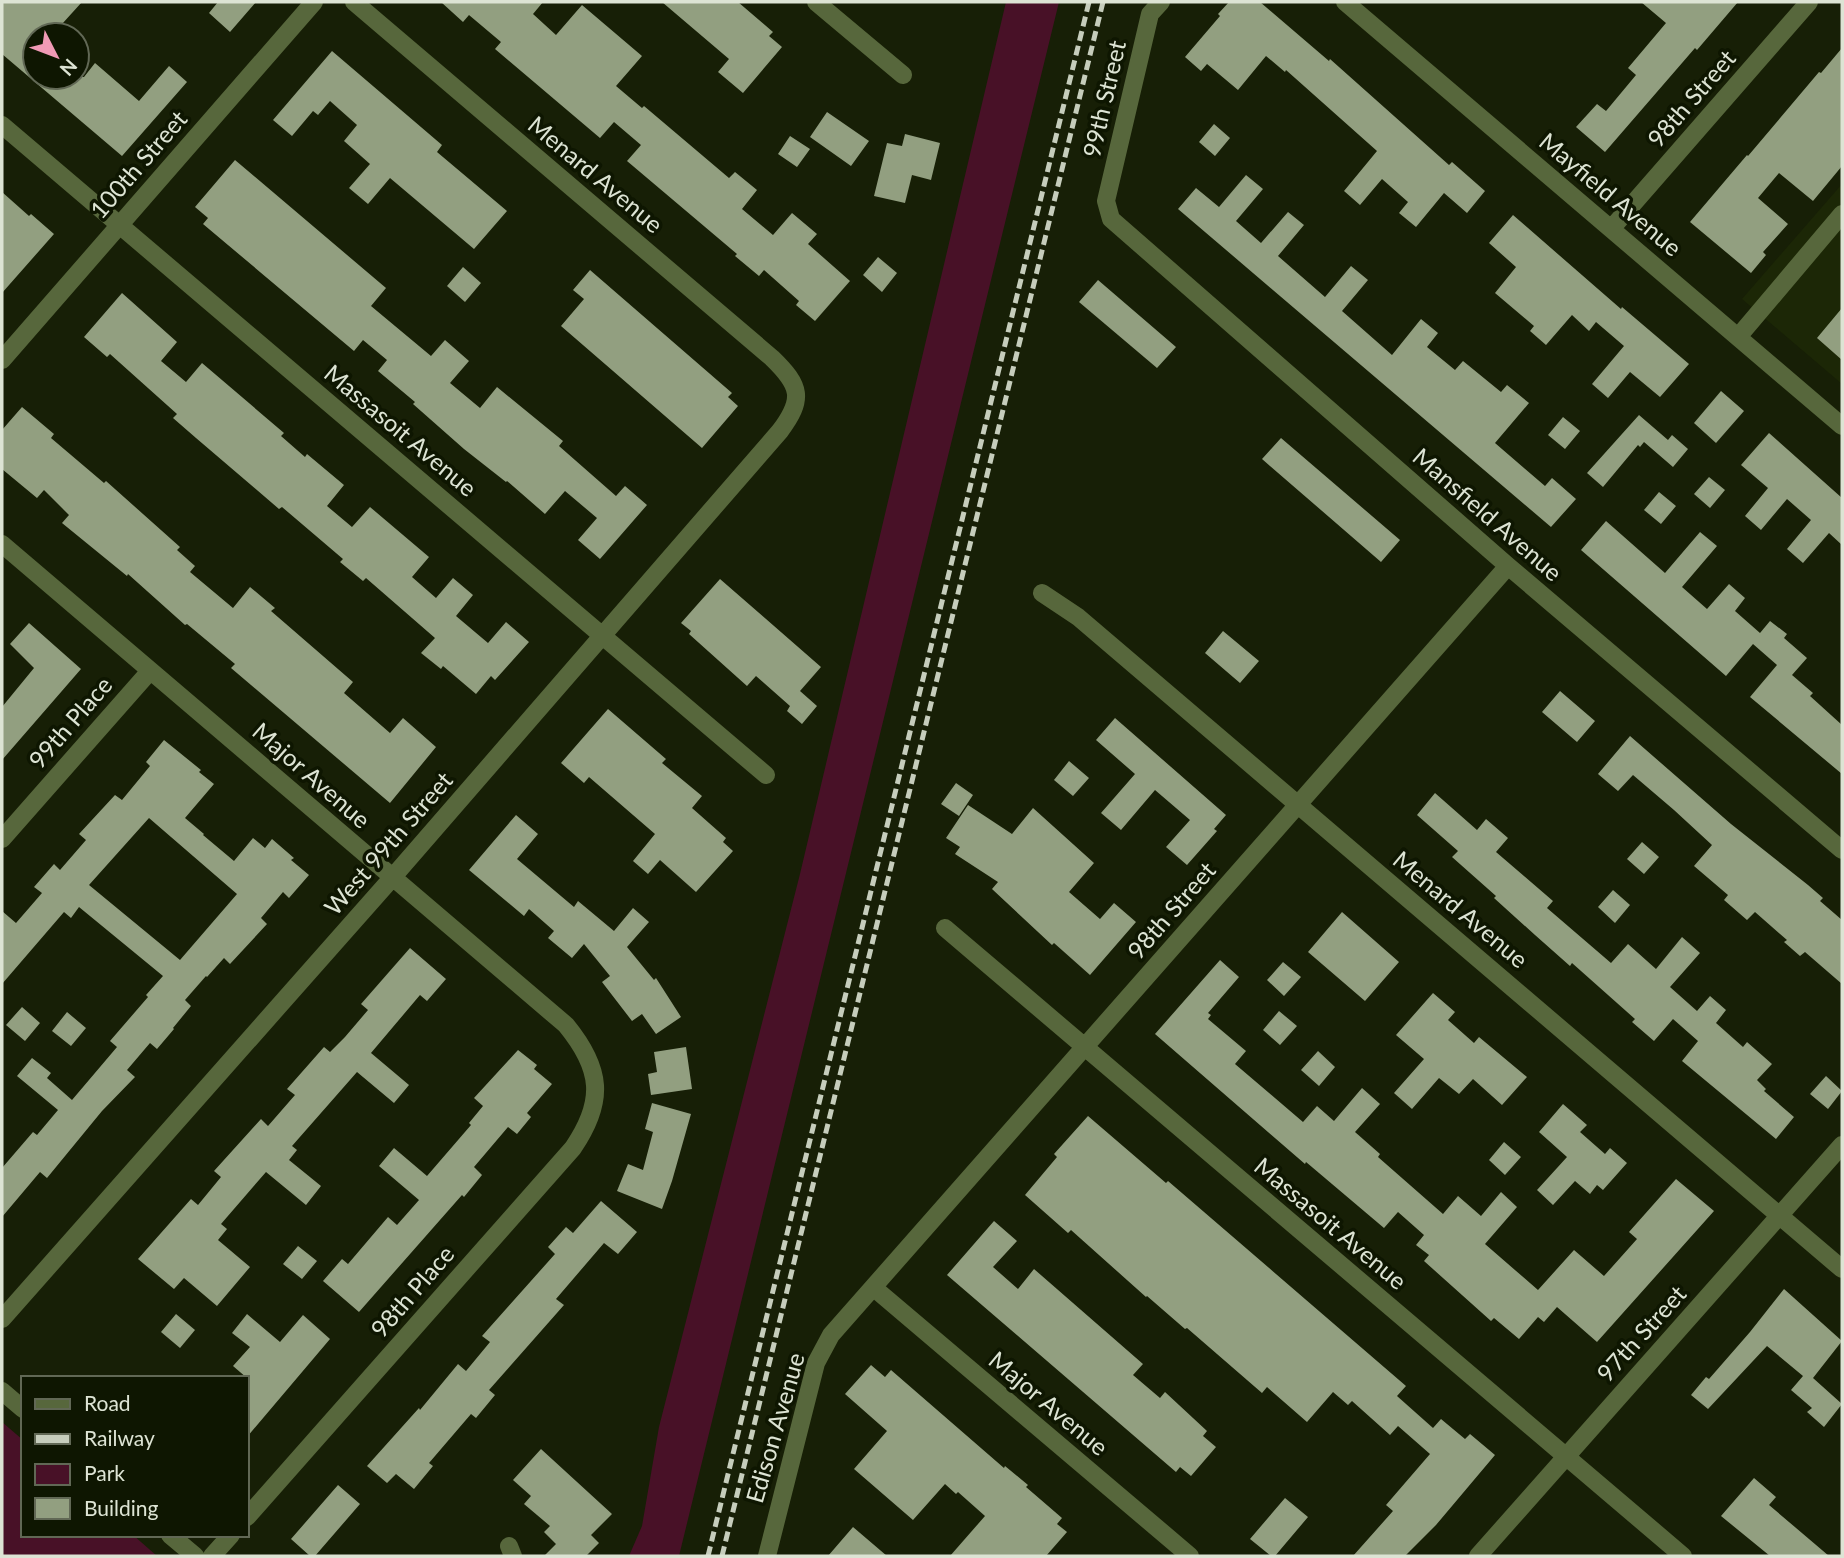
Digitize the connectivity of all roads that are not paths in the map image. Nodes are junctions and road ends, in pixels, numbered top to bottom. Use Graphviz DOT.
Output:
graph roads {
  1 [pos="314,2"];
  2 [pos="354,2"];
  3 [pos="816,2"];
  4 [pos="1161,2"];
  5 [pos="1345,2"];
  6 [pos="1809,2"];
  7 [pos="904,75"];
  8 [pos="2,125"];
  9 [pos="1107,211"];
  10 [pos="1842,214"];
  11 [pos="119,225"];
  12 [pos="1611,229"];
  13 [pos="1738,337"];
  14 [pos="2,360"];
  15 [pos="797,392"];
  16 [pos="1842,426"];
  17 [pos="2,544"];
  18 [pos="1508,566"];
  19 [pos="1042,593"];
  20 [pos="602,635"];
  21 [pos="150,671"];
  22 [pos="766,775"];
  23 [pos="1298,805"];
  24 [pos="2,839"];
  25 [pos="1842,850"];
  26 [pos="393,878"];
  27 [pos="945,929"];
  28 [pos="1084,1047"];
  29 [pos="596,1089"];
  30 [pos="1842,1145"];
  31 [pos="1781,1216"];
  32 [pos="1842,1269"];
  33 [pos="874,1288"];
  34 [pos="2,1319"];
  35 [pos="2,1391"];
  36 [pos="21,1407"];
  37 [pos="1565,1457"];
  38 [pos="248,1516"];
  39 [pos="172,1537"];
  40 [pos="229,1537"];
  41 [pos="195,1556"];
  42 [pos="212,1556"];
  43 [pos="766,1556"];
  44 [pos="1190,1556"];
  45 [pos="1478,1556"];
  46 [pos="1683,1556"];
  1 -- 11 [label="street, 100th Street"];
  2 -- 15 [label="street, Menard Avenue"];
  3 -- 7 [label="street"];
  4 -- 9 [label="street, 99th Street"];
  5 -- 12 [label="street, Mayfield Avenue"];
  6 -- 12 [label="street, 98th Street"];
  8 -- 11 [label="street, Massasoit Avenue"];
  9 -- 18 [label="street, Mansfield Avenue"];
  10 -- 13 [label="street"];
  11 -- 14 [label="street, 100th Street"];
  11 -- 20 [label="street, Massasoit Avenue"];
  12 -- 13 [label="street, Mayfield Avenue"];
  13 -- 16 [label="street, Mayfield Avenue"];
  15 -- 20 [label="street, West 99th Street"];
  17 -- 21 [label="street, Major Avenue"];
  18 -- 23 [label="street, 98th Street"];
  18 -- 25 [label="street, Mansfield Avenue"];
  19 -- 23 [label="street, Menard Avenue"];
  20 -- 22 [label="street, Massasoit Avenue"];
  20 -- 26 [label="street, West 99th Street"];
  21 -- 24 [label="street, 99th Place"];
  21 -- 26 [label="street, Major Avenue"];
  23 -- 28 [label="street, 98th Street"];
  23 -- 31 [label="street, Menard Avenue"];
  26 -- 29 [label="street, Major Avenue"];
  26 -- 34 [label="street, West 99th Street"];
  27 -- 28 [label="street, Massasoit Avenue"];
  28 -- 33 [label="street, 98th Street"];
  28 -- 37 [label="street, Massasoit Avenue"];
  29 -- 38 [label="street, 98th Place"];
  30 -- 31 [label="street, 97th Street"];
  31 -- 32 [label="street, Menard Avenue"];
  31 -- 37 [label="street, 97th Street"];
  33 -- 43 [label="street, Edison Avenue"];
  33 -- 44 [label="street, Major Avenue"];
  35 -- 36 [label="street"];
  37 -- 45 [label="street, 97th Street"];
  37 -- 46 [label="street, Massasoit Avenue"];
  39 -- 41 [label="street"];
  40 -- 42 [label="street"];
}
